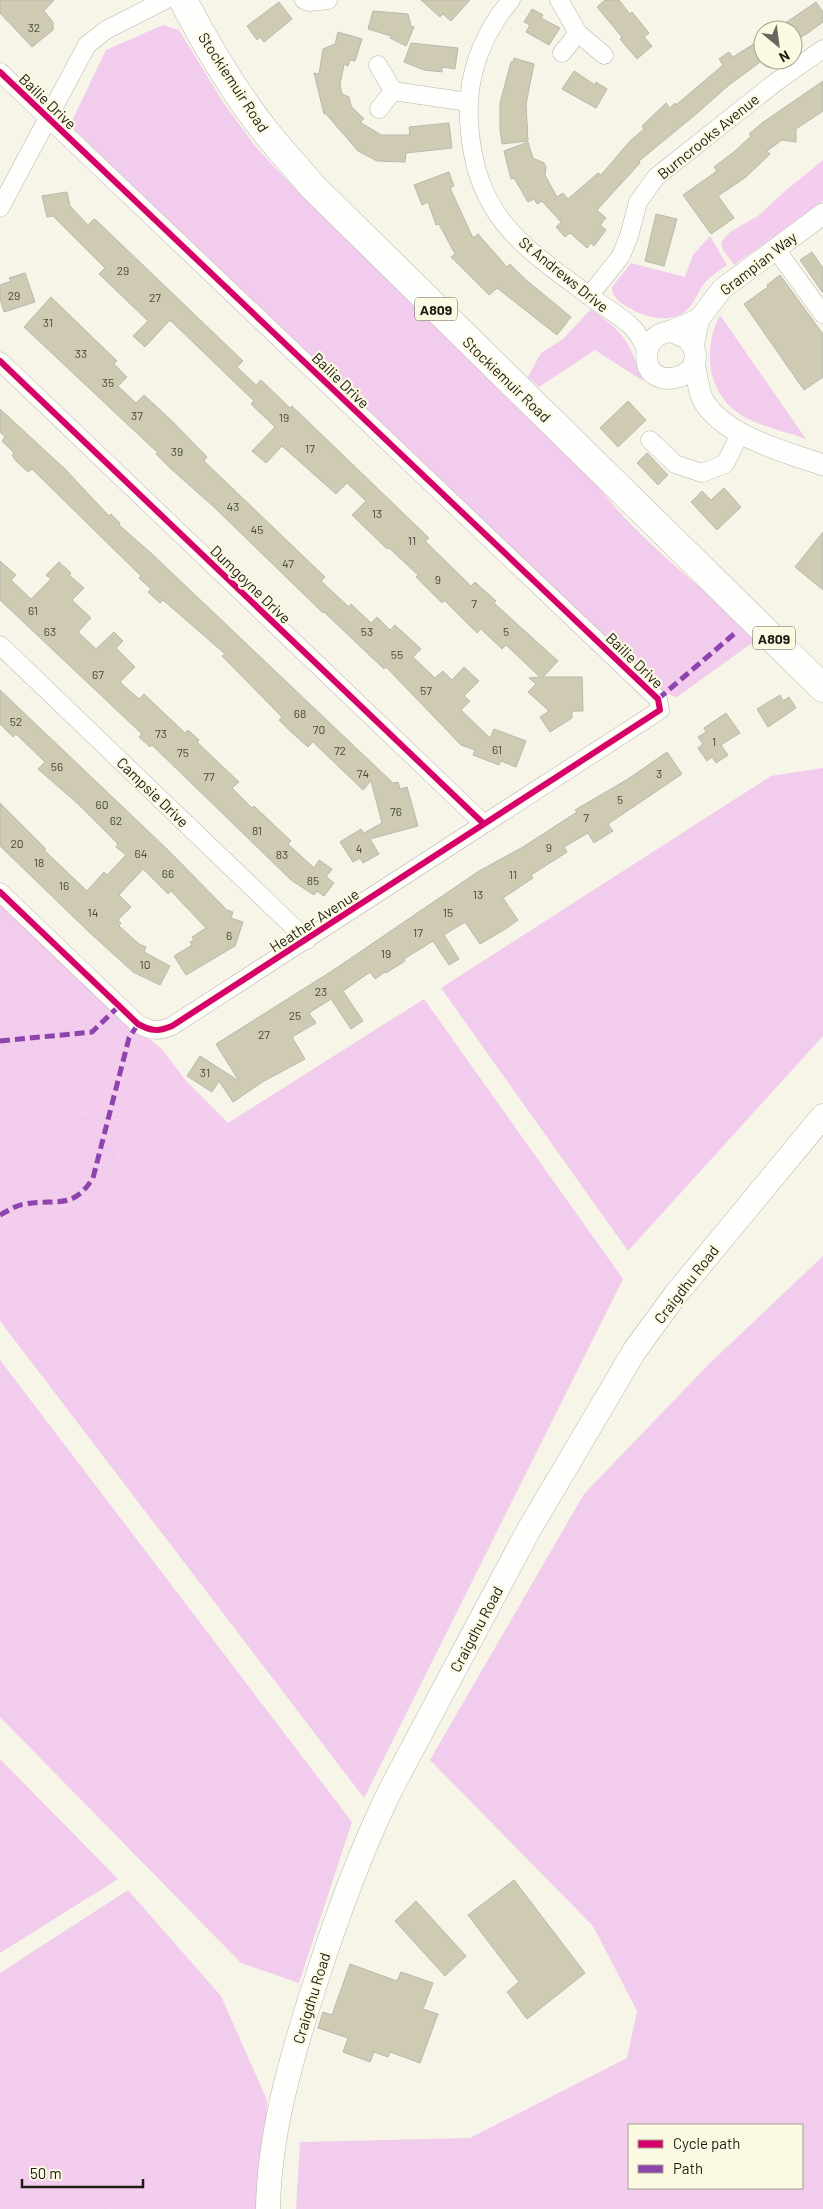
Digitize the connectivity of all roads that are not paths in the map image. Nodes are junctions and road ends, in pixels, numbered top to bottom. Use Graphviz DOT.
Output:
graph roads {
  1 [pos="165,0"];
  2 [pos="183,0"];
  3 [pos="304,0"];
  4 [pos="328,0"];
  5 [pos="511,0"];
  6 [pos="559,0"];
  7 [pos="578,34"];
  8 [pos="823,49"];
  9 [pos="562,53"];
  10 [pos="604,55"];
  11 [pos="378,65"];
  12 [pos="0,72"];
  13 [pos="393,91"];
  14 [pos="468,102"];
  15 [pos="380,109"];
  16 [pos="48,117"];
  17 [pos="0,208"];
  18 [pos="823,214"];
  19 [pos="775,248"];
  20 [pos="589,296"];
  21 [pos="823,314"];
  22 [pos="699,319"];
  23 [pos="659,339"];
  24 [pos="693,355"];
  25 [pos="0,361"];
  26 [pos="672,380"];
  27 [pos="702,399"];
  28 [pos="740,434"];
  29 [pos="650,440"];
  30 [pos="823,465"];
  31 [pos="0,645"];
  32 [pos="823,688"];
  33 [pos="660,710"];
  34 [pos="484,824"];
  35 [pos="0,892"];
  36 [pos="307,940"];
  37 [pos="823,1116"];
  38 [pos="268,2209"];
  1 -- 16 [label="street"];
  2 -- 32 [label="main road, Stockiemuir Road / A809"];
  3 -- 4 [label="street"];
  5 -- 14 [label="street, St Andrews Drive"];
  6 -- 7 [label="street"];
  7 -- 9 [label="street"];
  7 -- 10 [label="street"];
  8 -- 20 [label="street, Burncrooks Avenue"];
  11 -- 13 [label="street"];
  12 -- 16 [label="street, Bailie Drive"];
  13 -- 14 [label="street"];
  13 -- 15 [label="street"];
  14 -- 20 [label="street, St Andrews Drive"];
  16 -- 17 [label="street"];
  16 -- 33 [label="street, Bailie Drive"];
  18 -- 19 [label="street, Grampian Way"];
  19 -- 21 [label="street"];
  19 -- 22 [label="street, Grampian Way"];
  20 -- 23 [label="street, St Andrews Drive"];
  22 -- 23 [label="street, Grampian Way"];
  22 -- 24 [label="street, Grampian Way"];
  23 -- 24 [label="street"];
  23 -- 26 [label="street, Grampian Way"];
  24 -- 26 [label="street"];
  24 -- 27 [label="street, Grampian Way"];
  25 -- 34 [label="street, Dumgoyne Drive"];
  26 -- 27 [label="street, Grampian Way"];
  27 -- 28 [label="street, Grampian Way"];
  28 -- 29 [label="street"];
  28 -- 30 [label="street, Grampian Way"];
  31 -- 36 [label="street, Campsie Drive"];
  33 -- 34 [label="street, Heather Avenue"];
  34 -- 36 [label="street, Heather Avenue"];
  35 -- 36 [label="street, Heather Avenue"];
  37 -- 38 [label="main road, Craigdhu Road"];
}
